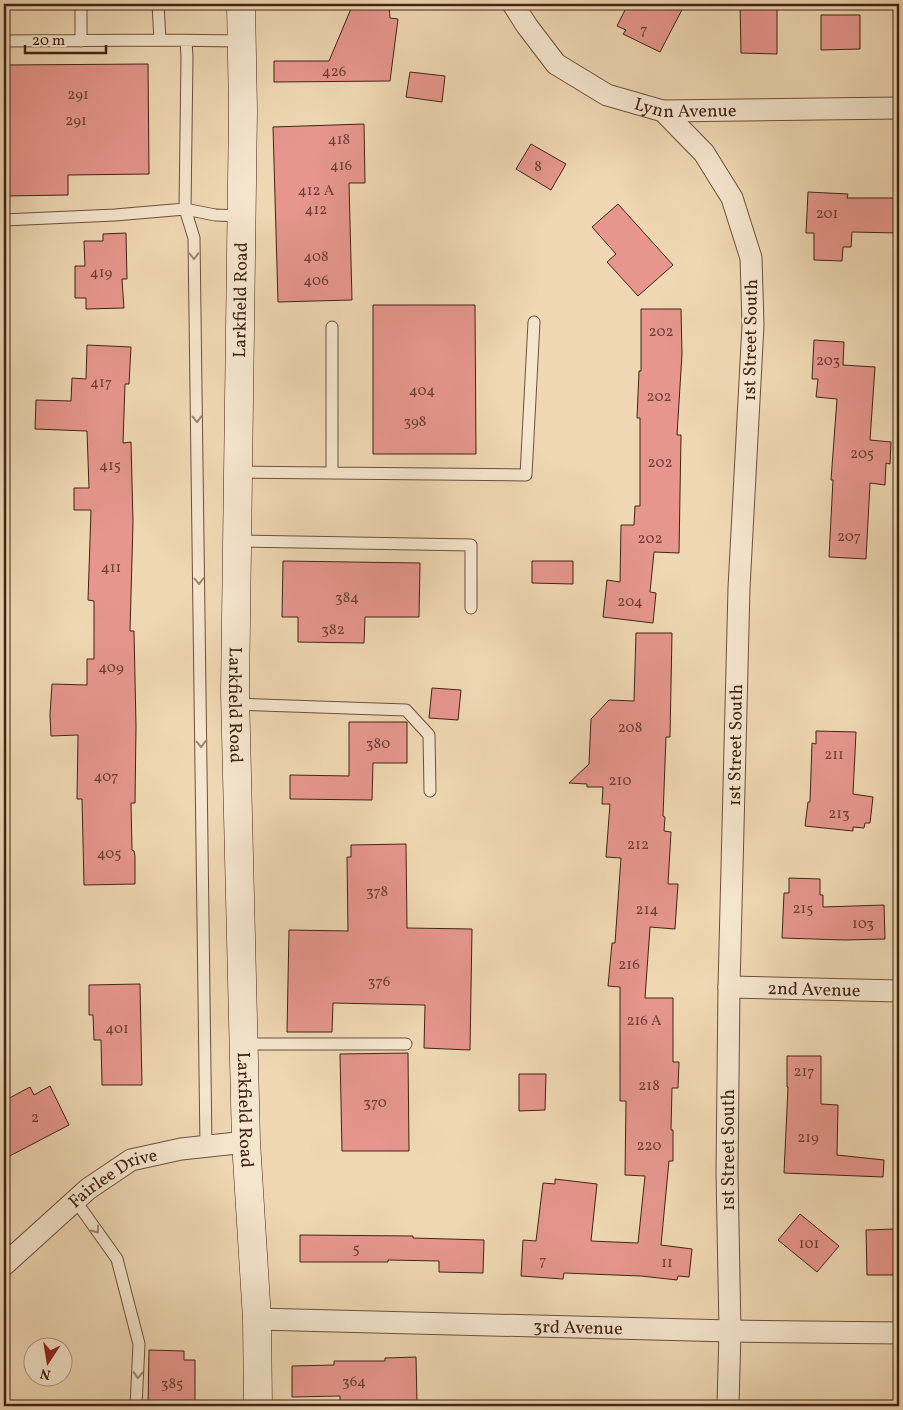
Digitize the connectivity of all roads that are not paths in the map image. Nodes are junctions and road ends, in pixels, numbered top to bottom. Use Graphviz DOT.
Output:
graph roads {
  1 [pos="81,4"];
  2 [pos="158,4"];
  3 [pos="241,4"];
  4 [pos="513,4"];
  5 [pos="160,40"];
  6 [pos="4,41"];
  7 [pos="81,41"];
  8 [pos="186,41"];
  9 [pos="242,41"];
  10 [pos="899,108"];
  11 [pos="663,111"];
  12 [pos="185,209"];
  13 [pos="241,216"];
  14 [pos="4,220"];
  15 [pos="534,322"];
  16 [pos="332,327"];
  17 [pos="238,472"];
  18 [pos="332,473"];
  19 [pos="237,541"];
  20 [pos="471,608"];
  21 [pos="236,704"];
  22 [pos="430,792"];
  23 [pos="729,987"];
  24 [pos="899,991"];
  25 [pos="244,1044"];
  26 [pos="406,1044"];
  27 [pos="246,1142"];
  28 [pos="206,1146"];
  29 [pos="75,1200"];
  30 [pos="4,1265"];
  31 [pos="257,1319"];
  32 [pos="730,1331"];
  33 [pos="899,1333"];
  34 [pos="136,1406"];
  35 [pos="258,1406"];
  36 [pos="728,1406"];
  1 -- 7 [label="lane"];
  2 -- 5 [label="lane"];
  3 -- 9 [label="main road, Larkfield Road"];
  4 -- 11 [label="street, Lynn Avenue"];
  5 -- 7 [label="lane"];
  5 -- 8 [label="lane"];
  6 -- 7 [label="lane"];
  8 -- 9 [label="lane"];
  8 -- 12 [label="lane"];
  9 -- 13 [label="main road, Larkfield Road"];
  10 -- 11 [label="street, Lynn Avenue"];
  11 -- 23 [label="street, 1st Street South"];
  12 -- 13 [label="lane"];
  12 -- 14 [label="lane"];
  12 -- 28 [label="lane, one-way"];
  13 -- 17 [label="main road, Larkfield Road"];
  15 -- 18 [label="lane"];
  16 -- 18 [label="lane"];
  17 -- 18 [label="lane"];
  17 -- 19 [label="main road, Larkfield Road"];
  19 -- 20 [label="lane"];
  19 -- 21 [label="main road, Larkfield Road"];
  21 -- 22 [label="lane"];
  21 -- 25 [label="main road, Larkfield Road"];
  23 -- 24 [label="street, 2nd Avenue"];
  23 -- 32 [label="street, 1st Street South"];
  25 -- 26 [label="lane"];
  25 -- 27 [label="main road, Larkfield Road"];
  27 -- 28 [label="street, Fairlee Drive"];
  27 -- 31 [label="main road, Larkfield Road"];
  28 -- 29 [label="street, Fairlee Drive"];
  29 -- 30 [label="street, Fairlee Drive"];
  29 -- 34 [label="lane, one-way"];
  31 -- 32 [label="street, 3rd Avenue"];
  31 -- 35 [label="main road, Larkfield Road"];
  32 -- 33 [label="street, 3rd Avenue"];
  32 -- 36 [label="street, 1st Street South"];
}
